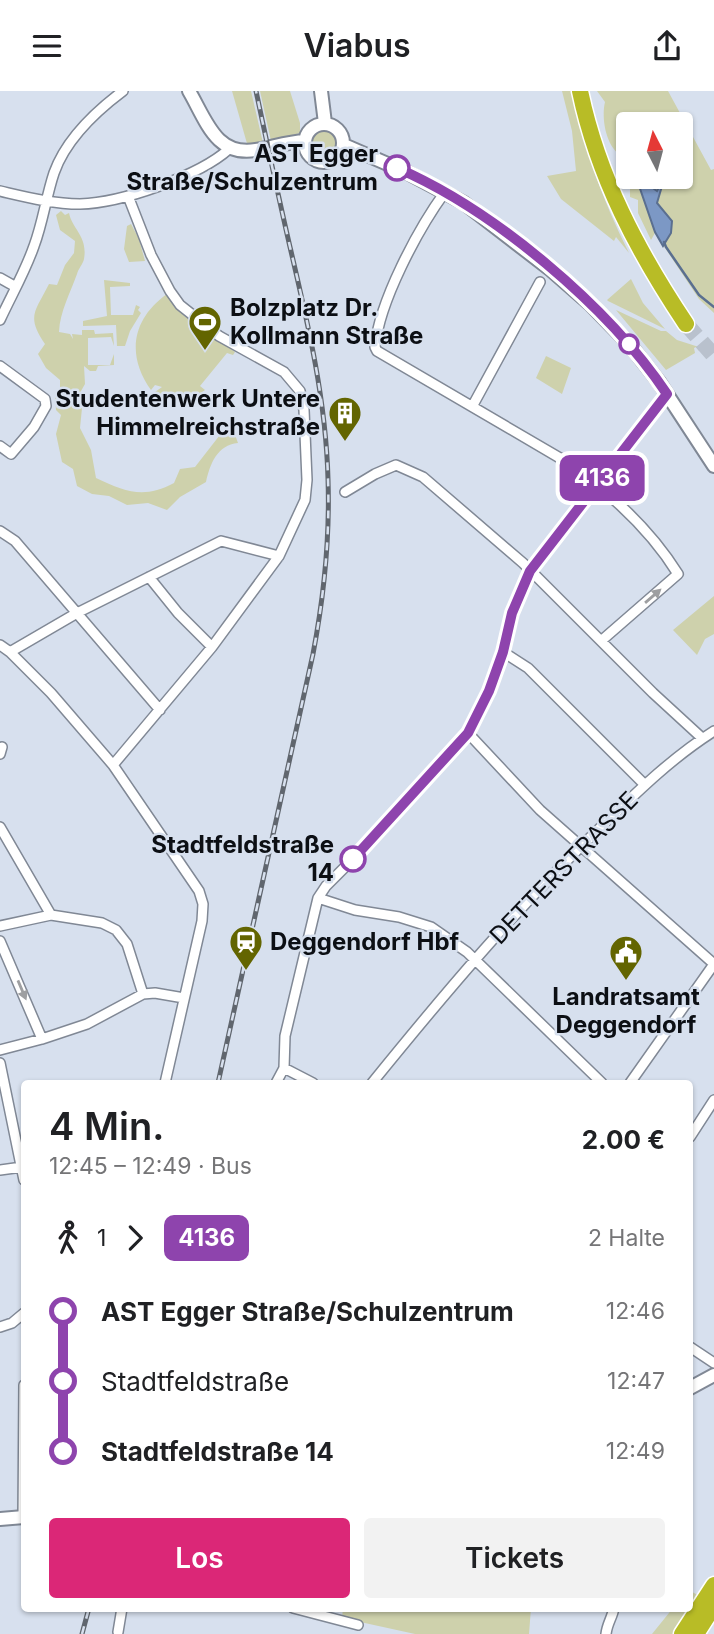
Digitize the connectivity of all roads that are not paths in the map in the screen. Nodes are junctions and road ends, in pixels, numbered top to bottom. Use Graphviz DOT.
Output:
graph roads {
  1 [pos="189,91"];
  2 [pos="321,91"];
  3 [pos="580,91"];
  4 [pos="119,92"];
  5 [pos="325,123"];
  6 [pos="305,141"];
  7 [pos="344,145"];
  8 [pos="229,149"];
  9 [pos="0,191"];
  10 [pos="445,192"];
  11 [pos="128,196"];
  12 [pos="47,200"];
  13 [pos="0,278"];
  14 [pos="540,282"];
  15 [pos="16,287"];
  16 [pos="0,320"];
  17 [pos="686,324"];
  18 [pos="0,366"];
  19 [pos="667,394"];
  20 [pos="472,405"];
  21 [pos="0,446"];
  22 [pos="714,466"];
  23 [pos="597,485"];
  24 [pos="345,492"];
  25 [pos="0,531"];
  26 [pos="279,556"];
  27 [pos="530,571"];
  28 [pos="149,577"];
  29 [pos="77,613"];
  30 [pos="601,641"];
  31 [pos="0,645"];
  32 [pos="212,647"];
  33 [pos="10,652"];
  34 [pos="503,652"];
  35 [pos="160,710"];
  36 [pos="714,731"];
  37 [pos="468,733"];
  38 [pos="702,738"];
  39 [pos="113,765"];
  40 [pos="645,785"];
  41 [pos="0,827"];
  42 [pos="580,846"];
  43 [pos="318,898"];
  44 [pos="51,915"];
  45 [pos="0,926"];
  46 [pos="0,941"];
  47 [pos="475,960"];
  48 [pos="714,964"];
  49 [pos="143,994"];
  50 [pos="184,998"];
  51 [pos="42,1039"];
  52 [pos="0,1050"];
  53 [pos="0,1063"];
  54 [pos="284,1068"];
  55 [pos="166,1080"];
  56 [pos="278,1080"];
  57 [pos="307,1080"];
  58 [pos="375,1080"];
  59 [pos="599,1080"];
  60 [pos="632,1080"];
  61 [pos="714,1100"];
  62 [pos="693,1132"];
  63 [pos="21,1162"];
  64 [pos="21,1167"];
  65 [pos="0,1170"];
  66 [pos="21,1316"];
  67 [pos="0,1327"];
  68 [pos="693,1349"];
  69 [pos="714,1363"];
  70 [pos="714,1375"];
  71 [pos="693,1386"];
  72 [pos="21,1517"];
  73 [pos="0,1519"];
  74 [pos="714,1585"];
  75 [pos="714,1607"];
  76 [pos="121,1612"];
  77 [pos="308,1612"];
  78 [pos="613,1612"];
  79 [pos="358,1625"];
  80 [pos="118,1632"];
  81 [pos="606,1634"];
  82 [pos="682,1634"];
  83 [pos="696,1634"];
  1 -- 8 [label="street"];
  2 -- 5 [label="street"];
  3 -- 17 [label="highway"];
  4 -- 12 [label="street"];
  5 -- 6 [label="street"];
  5 -- 7 [label="street"];
  6 -- 7 [label="street"];
  6 -- 8 [label="street"];
  7 -- 10 [label="street"];
  8 -- 11 [label="street"];
  9 -- 12 [label="street"];
  10 -- 19 [label="street"];
  10 -- 20 [label="street"];
  11 -- 12 [label="street"];
  11 -- 26 [label="street"];
  12 -- 15 [label="street"];
  13 -- 15 [label="street"];
  14 -- 20 [label="street"];
  15 -- 16 [label="street"];
  18 -- 21 [label="street"];
  19 -- 22 [label="street"];
  19 -- 23 [label="street"];
  20 -- 23 [label="street"];
  23 -- 27 [label="street"];
  30 -- 23 [label="street, one-way"];
  24 -- 27 [label="street"];
  25 -- 29 [label="street"];
  26 -- 28 [label="street"];
  26 -- 32 [label="street"];
  27 -- 30 [label="street"];
  27 -- 34 [label="street"];
  28 -- 29 [label="street"];
  28 -- 32 [label="street"];
  29 -- 33 [label="street"];
  29 -- 35 [label="street"];
  30 -- 38 [label="street"];
  31 -- 33 [label="street"];
  32 -- 35 [label="street"];
  33 -- 39 [label="street"];
  34 -- 37 [label="street"];
  34 -- 40 [label="street"];
  35 -- 39 [label="street"];
  36 -- 38 [label="street, DETTERSTRASSE"];
  37 -- 42 [label="street"];
  37 -- 43 [label="street"];
  38 -- 40 [label="street, DETTERSTRASSE"];
  39 -- 50 [label="street"];
  40 -- 42 [label="street, DETTERSTRASSE"];
  41 -- 44 [label="street"];
  42 -- 47 [label="street, DETTERSTRASSE"];
  42 -- 48 [label="street"];
  43 -- 47 [label="street"];
  43 -- 54 [label="street"];
  44 -- 45 [label="street"];
  44 -- 49 [label="street"];
  46 -- 51 [label="street, one-way"];
  47 -- 58 [label="street, DETTERSTRASSE"];
  47 -- 59 [label="street"];
  48 -- 60 [label="street"];
  49 -- 50 [label="street"];
  49 -- 51 [label="street"];
  50 -- 55 [label="street"];
  51 -- 52 [label="street"];
  53 -- 63 [label="street"];
  54 -- 56 [label="street"];
  54 -- 57 [label="street"];
  61 -- 62 [label="street"];
  64 -- 65 [label="street"];
  66 -- 67 [label="street"];
  68 -- 69 [label="street"];
  70 -- 71 [label="street"];
  72 -- 73 [label="street"];
  74 -- 82 [label="highway"];
  75 -- 83 [label="highway"];
  76 -- 80 [label="street"];
  77 -- 79 [label="street"];
  78 -- 81 [label="street"];
}
